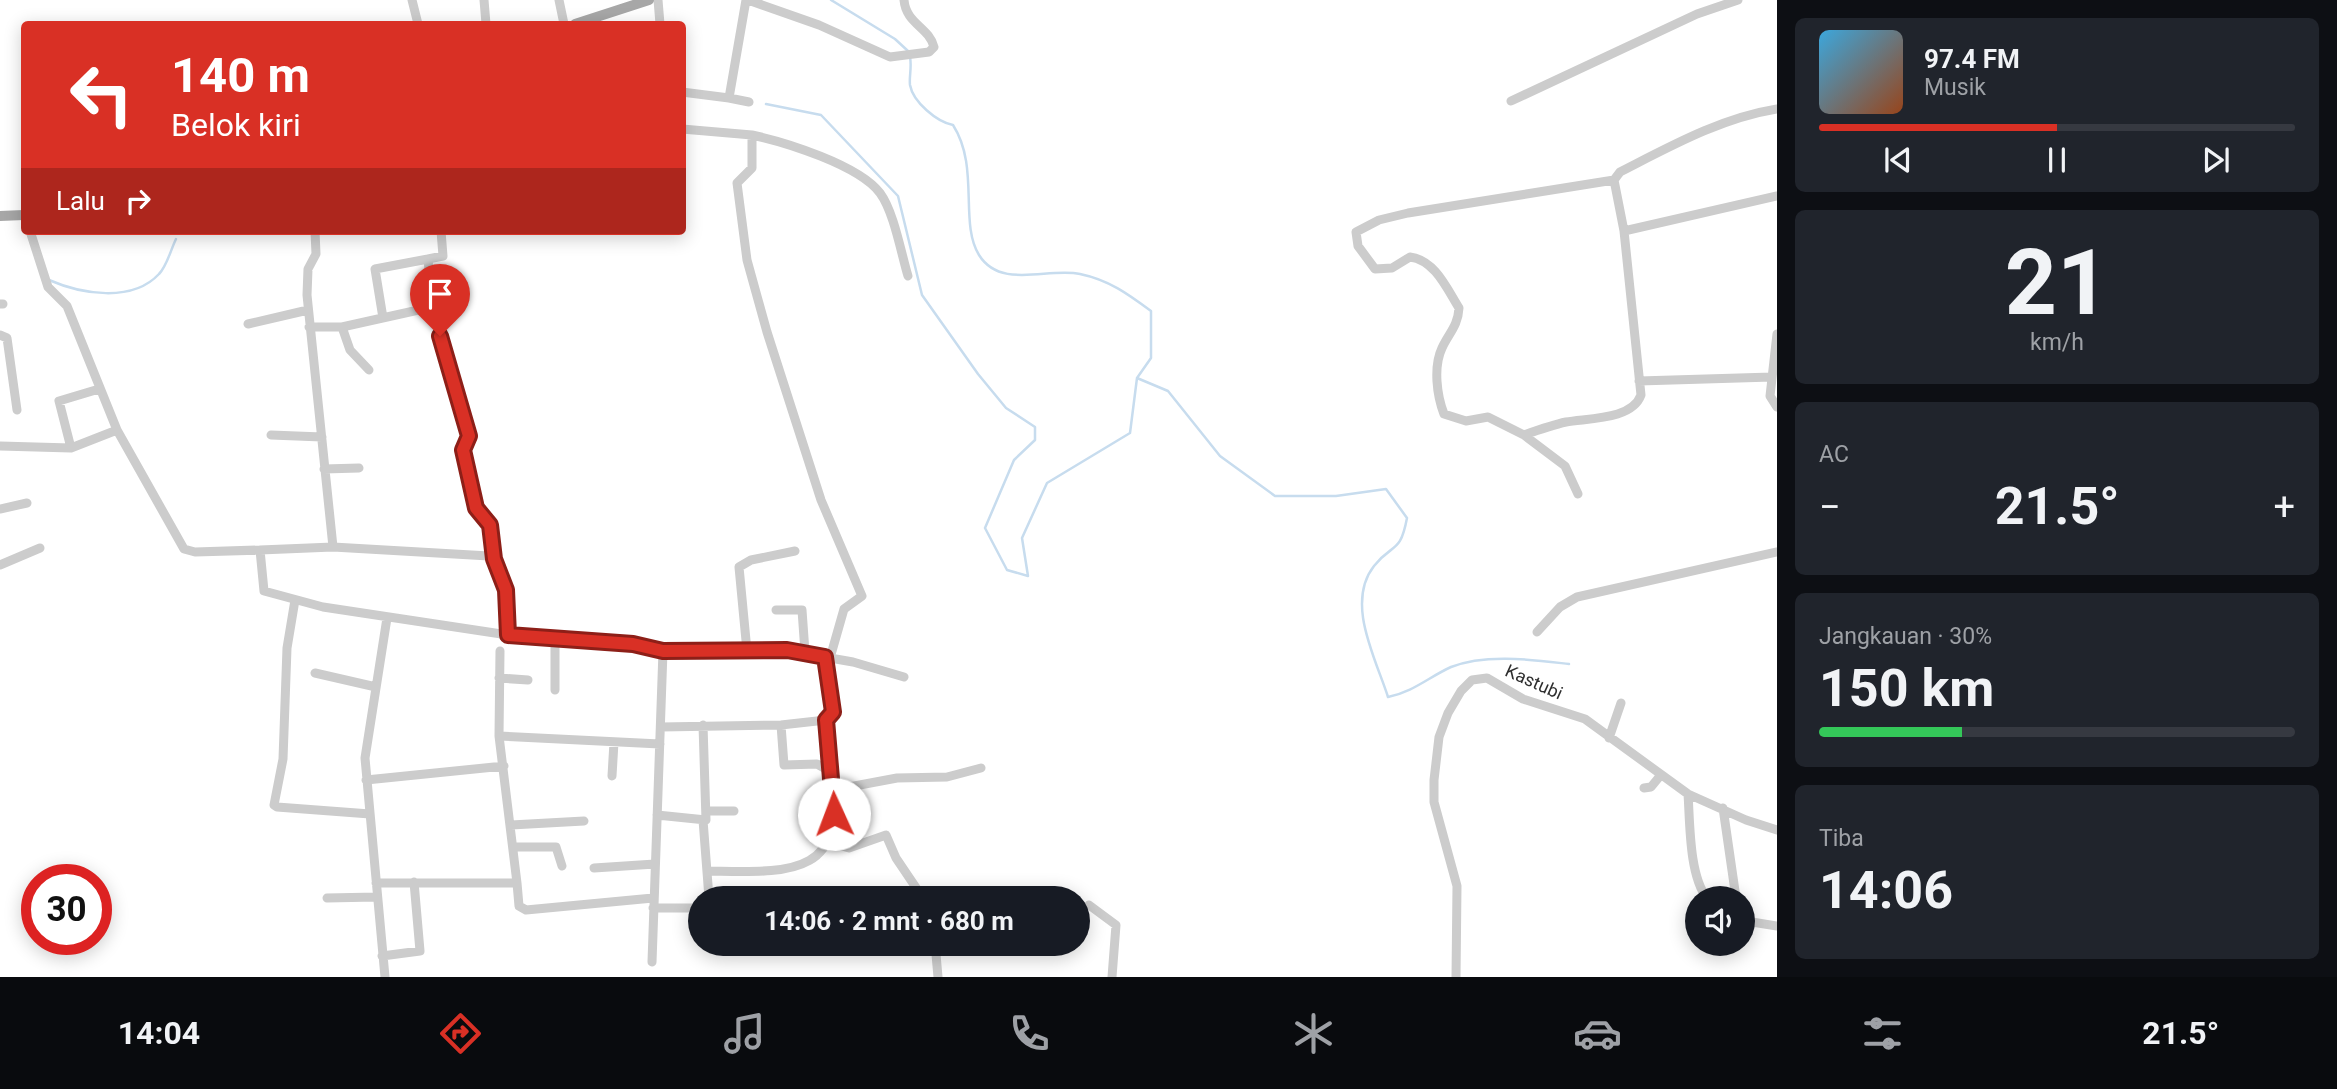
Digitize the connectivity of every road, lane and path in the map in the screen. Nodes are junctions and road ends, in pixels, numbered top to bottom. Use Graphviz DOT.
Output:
graph roads {
  1 [pos="412,0"];
  2 [pos="484,0"];
  3 [pos="559,0"];
  4 [pos="649,0"];
  5 [pos="658,0"];
  6 [pos="747,0"];
  7 [pos="904,0"];
  8 [pos="1738,0"];
  9 [pos="414,21"];
  10 [pos="486,21"];
  11 [pos="563,21"];
  12 [pos="584,21"];
  13 [pos="660,21"];
  14 [pos="686,93"];
  15 [pos="729,98"];
  16 [pos="1511,101"];
  17 [pos="749,102"];
  18 [pos="1777,109"];
  19 [pos="686,129"];
  20 [pos="752,135"];
  21 [pos="1614,180"];
  22 [pos="1777,196"];
  23 [pos="21,215"];
  24 [pos="0,216"];
  25 [pos="1624,231"];
  26 [pos="31,235"];
  27 [pos="316,235"];
  28 [pos="441,235"];
  29 [pos="428,260"];
  30 [pos="908,275"];
  31 [pos="432,307"];
  32 [pos="308,310"];
  33 [pos="383,318"];
  34 [pos="248,324"];
  35 [pos="309,327"];
  36 [pos="342,327"];
  37 [pos="1777,334"];
  38 [pos="0,335"];
  39 [pos="1777,343"];
  40 [pos="369,370"];
  41 [pos="1772,377"];
  42 [pos="1639,381"];
  43 [pos="99,389"];
  44 [pos="1777,407"];
  45 [pos="17,410"];
  46 [pos="117,430"];
  47 [pos="271,435"];
  48 [pos="1524,436"];
  49 [pos="321,437"];
  50 [pos="0,446"];
  51 [pos="71,448"];
  52 [pos="359,468"];
  53 [pos="324,469"];
  54 [pos="1578,494"];
  55 [pos="27,503"];
  56 [pos="0,509"];
  57 [pos="333,547"];
  58 [pos="40,548"];
  59 [pos="260,550"];
  60 [pos="795,551"];
  61 [pos="1777,552"];
  62 [pos="494,559"];
  63 [pos="0,563"];
  64 [pos="295,600"];
  65 [pos="776,610"];
  66 [pos="387,618"];
  67 [pos="1537,632"];
  68 [pos="508,635"];
  69 [pos="555,638"];
  70 [pos="500,651"];
  71 [pos="663,651"];
  72 [pos="747,651"];
  73 [pos="805,652"];
  74 [pos="827,658"];
  75 [pos="315,673"];
  76 [pos="904,677"];
  77 [pos="499,678"];
  78 [pos="528,680"];
  79 [pos="376,687"];
  80 [pos="555,690"];
  81 [pos="1621,703"];
  82 [pos="826,720"];
  83 [pos="781,725"];
  84 [pos="703,726"];
  85 [pos="661,727"];
  86 [pos="499,736"];
  87 [pos="1609,738"];
  88 [pos="614,742"];
  89 [pos="660,744"];
  90 [pos="504,766"];
  91 [pos="981,768"];
  92 [pos="833,773"];
  93 [pos="612,776"];
  94 [pos="1660,776"];
  95 [pos="366,780"];
  96 [pos="1644,788"];
  97 [pos="833,790"];
  98 [pos="1688,794"];
  99 [pos="1723,808"];
  100 [pos="734,811"];
  101 [pos="370,814"];
  102 [pos="657,815"];
  103 [pos="708,818"];
  104 [pos="584,821"];
  105 [pos="511,825"];
  106 [pos="1777,830"];
  107 [pos="827,842"];
  108 [pos="514,847"];
  109 [pos="655,864"];
  110 [pos="562,866"];
  111 [pos="593,868"];
  112 [pos="707,870"];
  113 [pos="414,882"];
  114 [pos="376,883"];
  115 [pos="517,883"];
  116 [pos="708,886"];
  117 [pos="915,886"];
  118 [pos="1701,886"];
  119 [pos="1734,886"];
  120 [pos="376,897"];
  121 [pos="327,898"];
  122 [pos="653,903"];
  123 [pos="1090,906"];
  124 [pos="688,907"];
  125 [pos="1755,922"];
  126 [pos="1773,925"];
  127 [pos="382,956"];
  128 [pos="937,956"];
  129 [pos="652,962"];
  130 [pos="385,977"];
  131 [pos="938,977"];
  132 [pos="1112,977"];
  133 [pos="1456,977"];
  1 -- 9 [label="street"];
  2 -- 10 [label="street"];
  3 -- 11 [label="street"];
  4 -- 12 [label="main road"];
  5 -- 13 [label="street"];
  6 -- 7 [label="street"];
  6 -- 15 [label="street"];
  8 -- 16 [label="street"];
  14 -- 15 [label="street"];
  15 -- 17 [label="street"];
  18 -- 21 [label="street"];
  19 -- 20 [label="street"];
  20 -- 30 [label="street"];
  20 -- 74 [label="street"];
  21 -- 25 [label="street"];
  21 -- 48 [label="street"];
  22 -- 25 [label="street"];
  23 -- 24 [label="main road"];
  25 -- 42 [label="street"];
  26 -- 43 [label="street"];
  27 -- 32 [label="street"];
  28 -- 29 [label="street"];
  29 -- 31 [label="street"];
  29 -- 33 [label="street"];
  31 -- 33 [label="street"];
  31 -- 62 [label="street"];
  32 -- 34 [label="street"];
  32 -- 35 [label="street"];
  33 -- 36 [label="street"];
  35 -- 36 [label="street"];
  35 -- 49 [label="street"];
  36 -- 40 [label="street"];
  37 -- 39 [label="street"];
  38 -- 45 [label="street"];
  39 -- 41 [label="street"];
  41 -- 42 [label="street"];
  41 -- 44 [label="street"];
  42 -- 48 [label="street"];
  43 -- 46 [label="street"];
  43 -- 51 [label="street"];
  46 -- 51 [label="street"];
  46 -- 59 [label="street"];
  47 -- 49 [label="street"];
  48 -- 54 [label="street"];
  49 -- 53 [label="street"];
  50 -- 51 [label="street"];
  52 -- 53 [label="street"];
  53 -- 57 [label="street"];
  55 -- 56 [label="street"];
  57 -- 59 [label="street"];
  57 -- 62 [label="street"];
  58 -- 63 [label="street"];
  59 -- 64 [label="street"];
  60 -- 72 [label="street"];
  61 -- 67 [label="street"];
  62 -- 68 [label="street"];
  64 -- 66 [label="street"];
  64 -- 101 [label="street"];
  65 -- 73 [label="street"];
  66 -- 68 [label="street"];
  66 -- 79 [label="street"];
  68 -- 69 [label="street"];
  69 -- 71 [label="street"];
  69 -- 80 [label="street"];
  70 -- 77 [label="street"];
  71 -- 72 [label="street"];
  71 -- 85 [label="street"];
  72 -- 73 [label="street"];
  73 -- 74 [label="street"];
  74 -- 76 [label="street"];
  74 -- 82 [label="street"];
  75 -- 79 [label="street"];
  77 -- 78 [label="street"];
  77 -- 86 [label="street"];
  79 -- 95 [label="street"];
  81 -- 87 [label="street"];
  82 -- 83 [label="street"];
  82 -- 92 [label="street"];
  83 -- 84 [label="street"];
  83 -- 92 [label="street"];
  84 -- 85 [label="street"];
  84 -- 103 [label="street"];
  85 -- 89 [label="street"];
  86 -- 88 [label="street"];
  86 -- 90 [label="street"];
  87 -- 94 [label="street, Kastubi"];
  87 -- 133 [label="street, Kastubi"];
  88 -- 89 [label="street"];
  88 -- 93 [label="street"];
  89 -- 102 [label="street"];
  90 -- 95 [label="street"];
  90 -- 105 [label="street"];
  91 -- 97 [label="street"];
  92 -- 97 [label="street"];
  94 -- 96 [label="street"];
  94 -- 98 [label="street, Kastubi"];
  95 -- 101 [label="street"];
  97 -- 107 [label="street"];
  98 -- 99 [label="street, Kastubi"];
  98 -- 118 [label="street"];
  99 -- 106 [label="street, Kastubi"];
  99 -- 119 [label="street"];
  100 -- 103 [label="street"];
  101 -- 114 [label="street"];
  102 -- 103 [label="street"];
  102 -- 109 [label="street"];
  103 -- 112 [label="street"];
  104 -- 105 [label="street"];
  105 -- 108 [label="street"];
  107 -- 112 [label="street"];
  107 -- 117 [label="street"];
  108 -- 110 [label="street"];
  108 -- 115 [label="street"];
  109 -- 111 [label="street"];
  109 -- 122 [label="street"];
  112 -- 116 [label="street"];
  113 -- 114 [label="street"];
  113 -- 115 [label="street"];
  113 -- 127 [label="street"];
  114 -- 120 [label="street"];
  115 -- 122 [label="street"];
  120 -- 121 [label="street"];
  120 -- 127 [label="street"];
  122 -- 124 [label="street"];
  122 -- 129 [label="street"];
  123 -- 132 [label="street"];
  125 -- 126 [label="street"];
  127 -- 130 [label="street"];
  128 -- 131 [label="street"];
}
